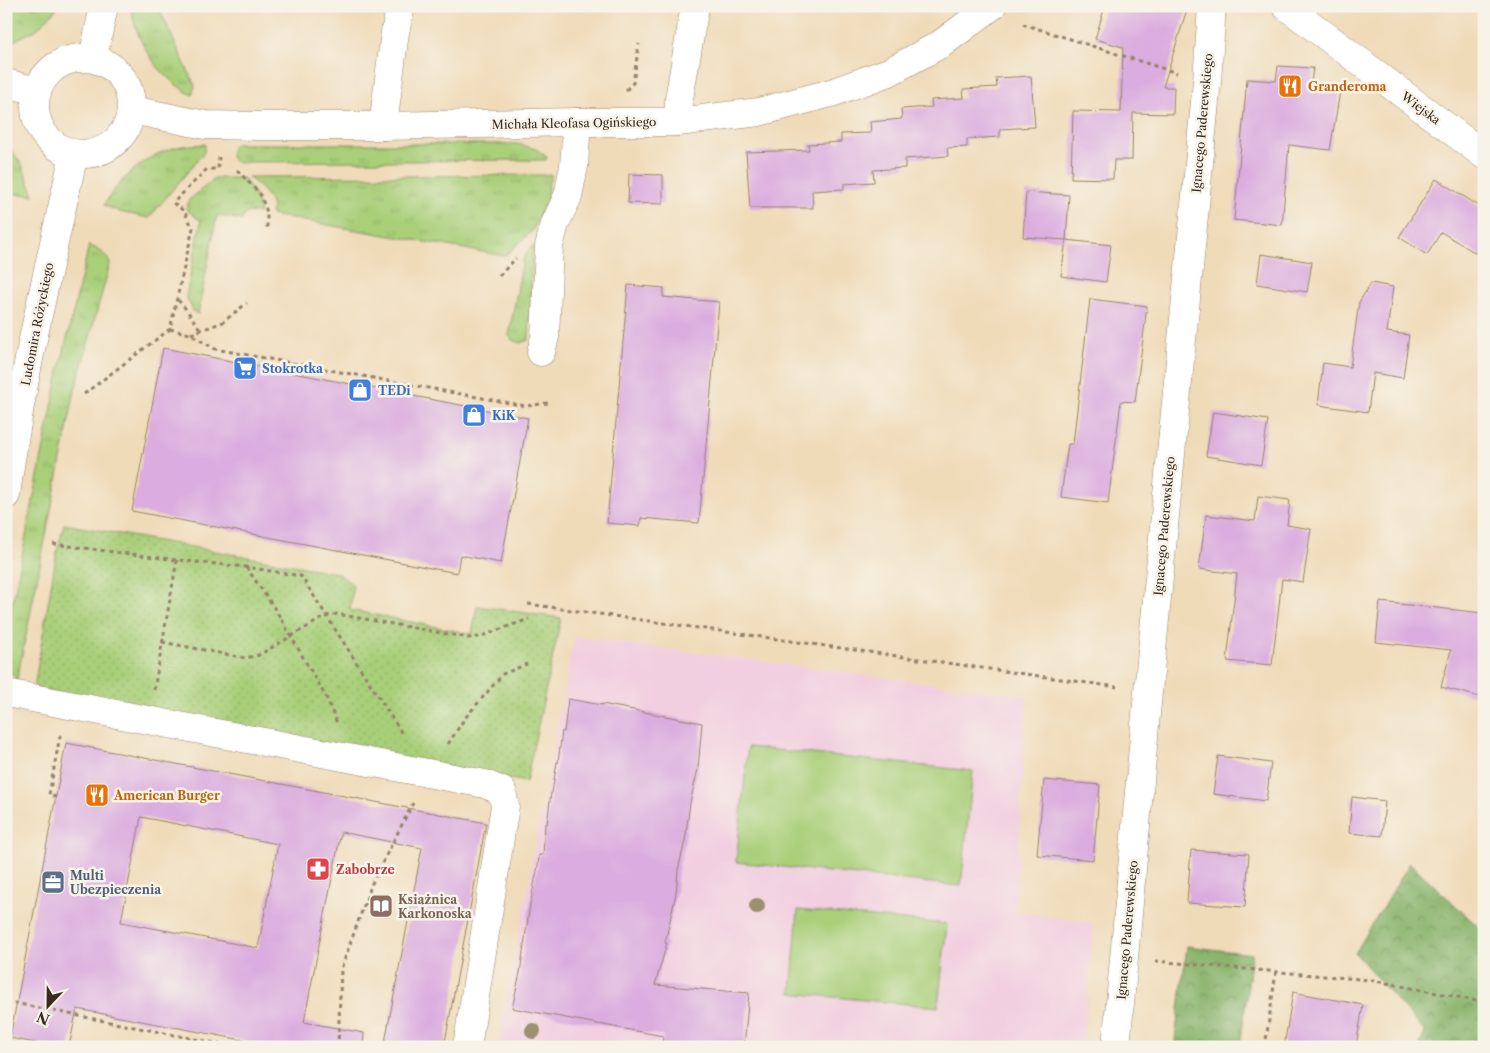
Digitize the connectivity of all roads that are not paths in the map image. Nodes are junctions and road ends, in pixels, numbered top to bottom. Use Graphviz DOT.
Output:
graph roads {
  1 [pos="104,6"];
  2 [pos="401,6"];
  3 [pos="695,6"];
  4 [pos="992,6"];
  5 [pos="1212,6"];
  6 [pos="1286,6"];
  7 [pos="93,58"];
  8 [pos="6,83"];
  9 [pos="37,90"];
  10 [pos="132,110"];
  11 [pos="577,122"];
  12 [pos="678,122"];
  13 [pos="384,126"];
  14 [pos="74,154"];
  15 [pos="1484,155"];
  16 [pos="541,352"];
  17 [pos="6,495"];
  18 [pos="6,693"];
  19 [pos="467,1047"];
  20 [pos="1116,1047"];
  1 -- 7 [label="street"];
  2 -- 13 [label="street"];
  3 -- 12 [label="street"];
  4 -- 12 [label="street, Michała Kleofasa Ogińskiego"];
  5 -- 20 [label="street, Ignacego Paderewskiego"];
  6 -- 15 [label="street, Wiejska"];
  7 -- 9 [label="street"];
  7 -- 10 [label="street"];
  8 -- 9 [label="street"];
  9 -- 14 [label="street"];
  10 -- 13 [label="street, Michała Kleofasa Ogińskiego"];
  10 -- 14 [label="street"];
  11 -- 12 [label="street, Michała Kleofasa Ogińskiego"];
  11 -- 13 [label="street, Michała Kleofasa Ogińskiego"];
  11 -- 16 [label="street"];
  14 -- 17 [label="street, Ludomira Różyckiego"];
  18 -- 19 [label="street"];
}
